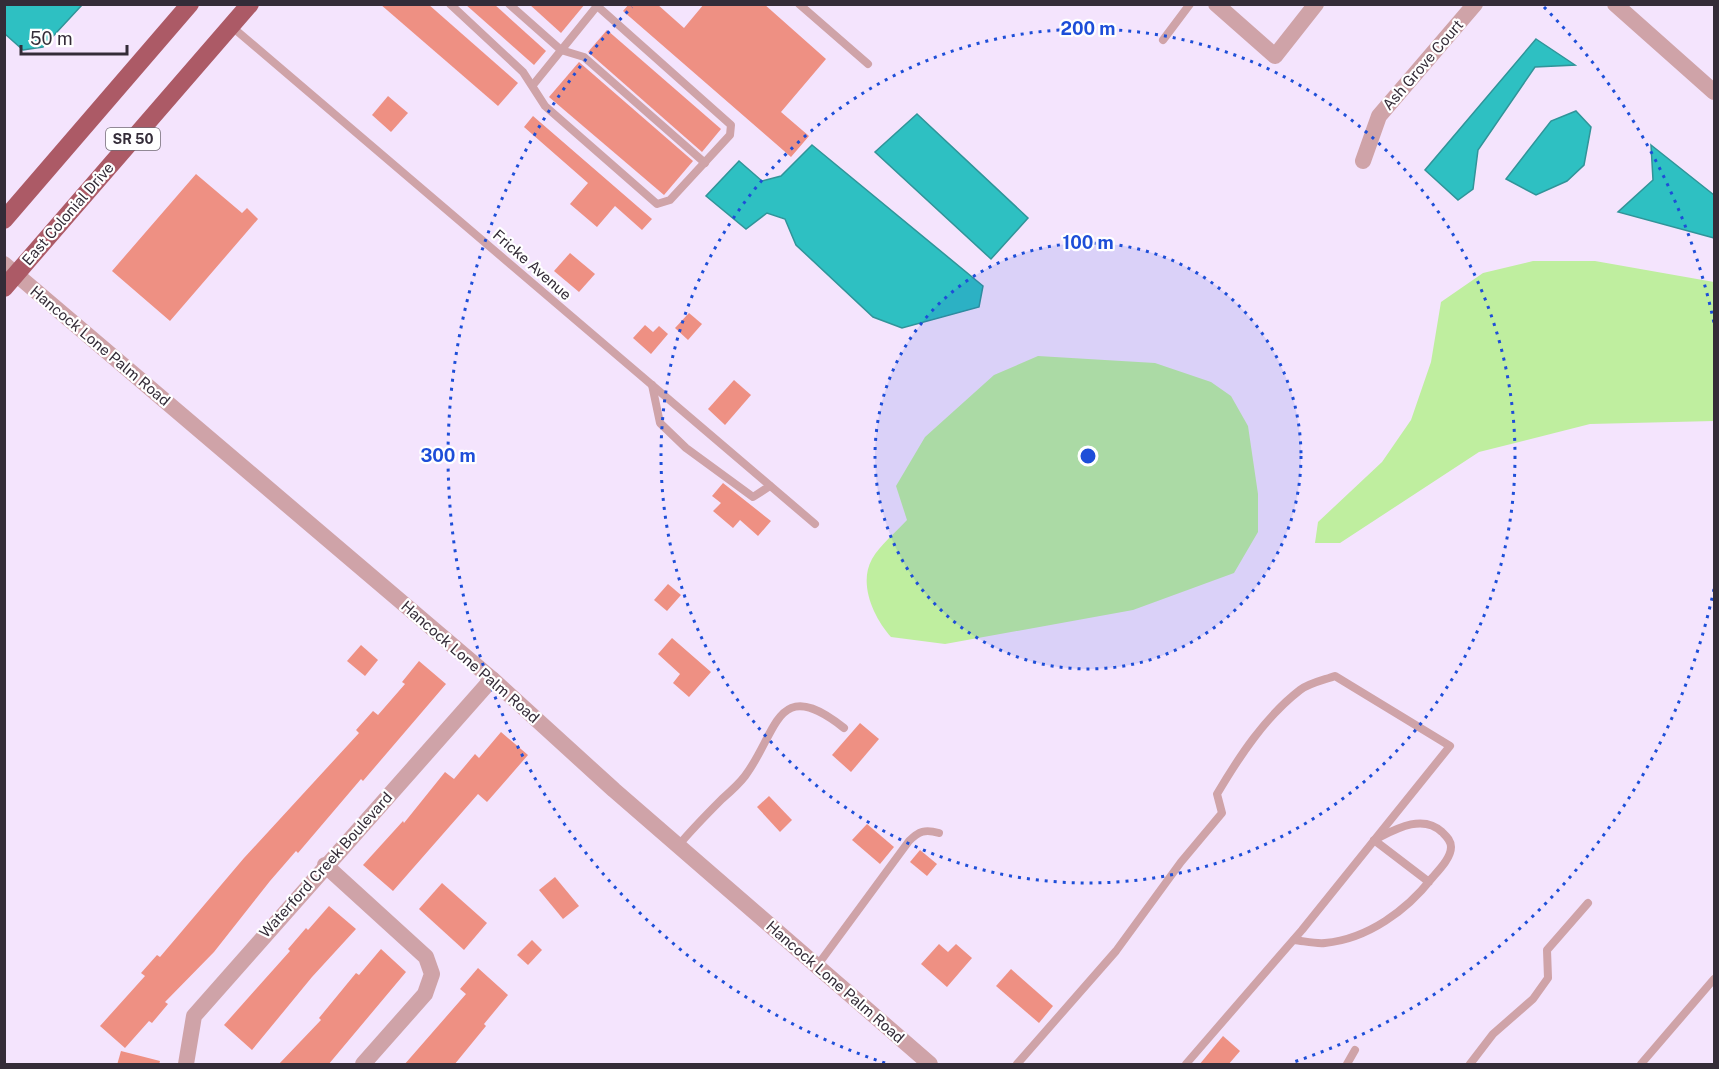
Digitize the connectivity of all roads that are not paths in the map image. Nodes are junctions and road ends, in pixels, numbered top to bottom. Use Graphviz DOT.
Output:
graph roads {
  1 [pos="190,4"];
  2 [pos="250,4"];
  3 [pos="450,4"];
  4 [pos="508,4"];
  5 [pos="799,4"];
  6 [pos="1190,4"];
  7 [pos="1216,4"];
  8 [pos="1316,4"];
  9 [pos="1475,4"];
  10 [pos="1615,4"];
  11 [pos="596,5"];
  12 [pos="231,27"];
  13 [pos="1163,40"];
  14 [pos="561,50"];
  15 [pos="868,63"];
  16 [pos="533,85"];
  17 [pos="1714,92"];
  18 [pos="1363,161"];
  19 [pos="705,163"];
  20 [pos="4,220"];
  21 [pos="8,275"];
  22 [pos="652,385"];
  23 [pos="770,486"];
  24 [pos="814,524"];
  25 [pos="492,679"];
  26 [pos="844,728"];
  27 [pos="939,833"];
  28 [pos="1374,840"];
  29 [pos="678,846"];
  30 [pos="325,865"];
  31 [pos="1430,882"];
  32 [pos="1588,903"];
  33 [pos="1293,940"];
  34 [pos="817,966"];
  35 [pos="1714,979"];
  36 [pos="1355,1050"];
  37 [pos="186,1065"];
  38 [pos="363,1065"];
  39 [pos="930,1065"];
  40 [pos="1017,1065"];
  41 [pos="1186,1065"];
  42 [pos="1347,1065"];
  43 [pos="1470,1065"];
  44 [pos="1641,1065"];
  1 -- 20 [label="highway, SR 50"];
  2 -- 12 [label="highway, East Colonial Drive / SR 50"];
  3 -- 16 [label="lane"];
  4 -- 14 [label="lane"];
  5 -- 15 [label="lane"];
  6 -- 13 [label="lane"];
  7 -- 8 [label="street"];
  9 -- 18 [label="street, Ash Grove Court"];
  10 -- 17 [label="street"];
  11 -- 14 [label="lane"];
  11 -- 19 [label="lane"];
  12 -- 21 [label="highway, East Colonial Drive / SR 50"];
  12 -- 22 [label="lane, Fricke Avenue"];
  14 -- 16 [label="lane"];
  14 -- 19 [label="lane"];
  16 -- 19 [label="lane"];
  21 -- 25 [label="street, Hancock Lone Palm Road"];
  22 -- 23 [label="lane, Fricke Avenue"];
  22 -- 23 [label="lane"];
  23 -- 24 [label="lane, Fricke Avenue"];
  25 -- 29 [label="street, Hancock Lone Palm Road"];
  25 -- 30 [label="street, Waterford Creek Boulevard"];
  26 -- 29 [label="lane"];
  27 -- 34 [label="lane"];
  28 -- 31 [label="lane"];
  28 -- 31 [label="lane"];
  28 -- 33 [label="lane"];
  28 -- 40 [label="lane"];
  29 -- 34 [label="street, Hancock Lone Palm Road"];
  30 -- 37 [label="street, Waterford Creek Boulevard"];
  30 -- 38 [label="street"];
  31 -- 33 [label="lane"];
  32 -- 43 [label="lane"];
  33 -- 41 [label="lane"];
  34 -- 39 [label="street, Hancock Lone Palm Road"];
  35 -- 44 [label="lane"];
  36 -- 42 [label="lane"];
}
